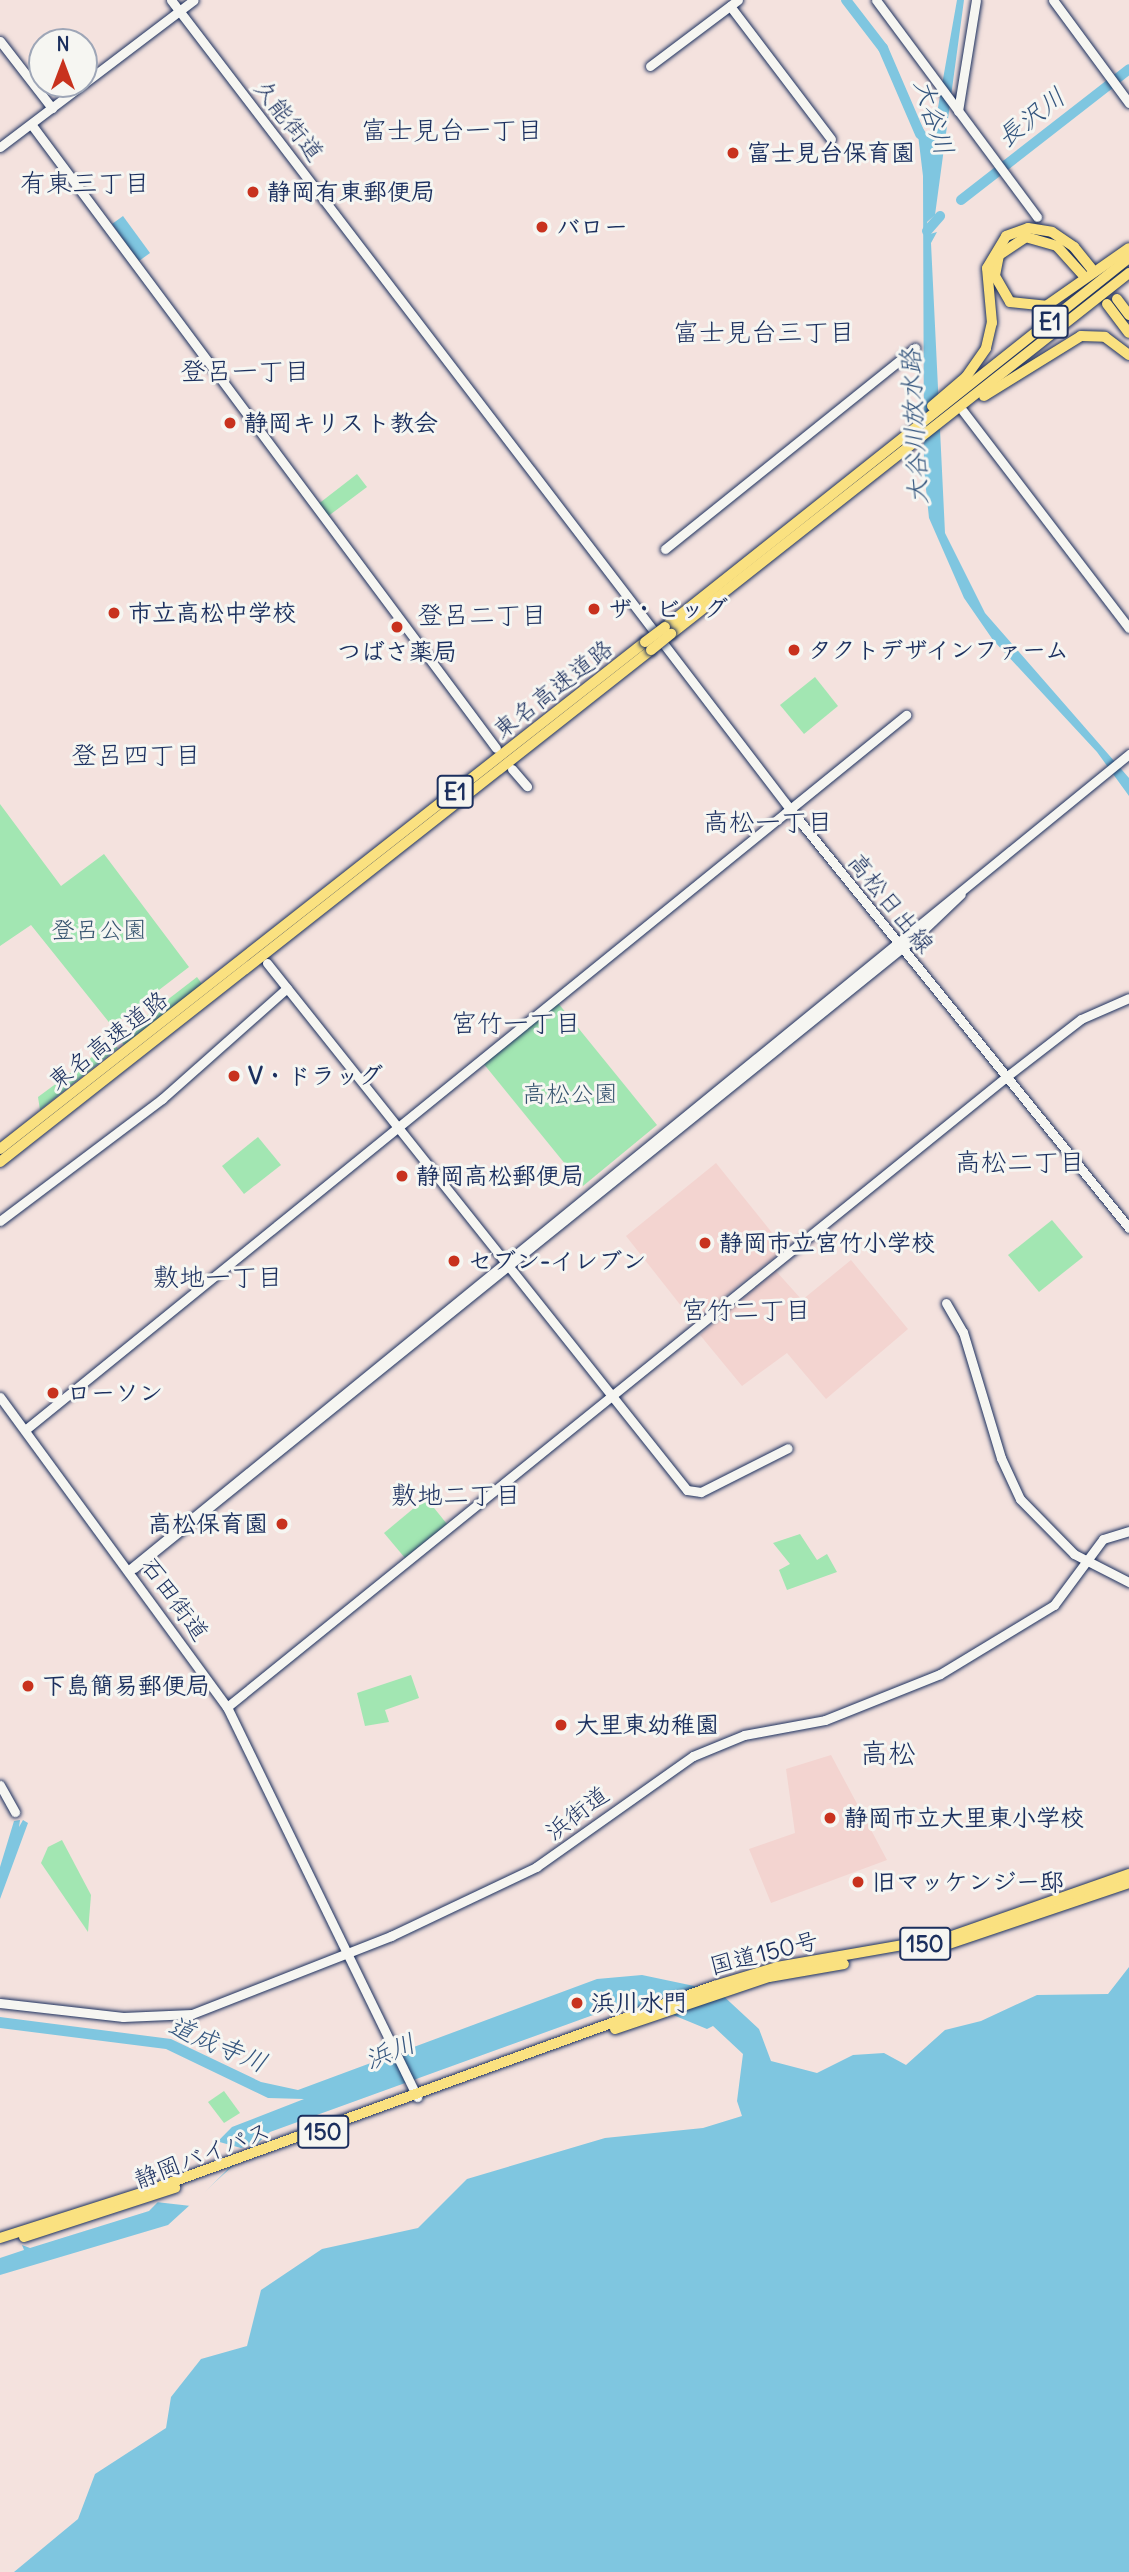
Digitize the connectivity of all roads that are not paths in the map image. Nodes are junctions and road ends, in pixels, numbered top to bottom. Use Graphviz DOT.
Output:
graph roads {
  1 [pos="171,0"];
  2 [pos="194,0"];
  3 [pos="876,0"];
  4 [pos="976,0"];
  5 [pos="1053,0"];
  6 [pos="734,3"];
  7 [pos="180,11"];
  8 [pos="0,41"];
  9 [pos="650,66"];
  10 [pos="1129,103"];
  11 [pos="52,108"];
  12 [pos="957,108"];
  13 [pos="31,124"];
  14 [pos="831,139"];
  15 [pos="3,143"];
  16 [pos="1037,217"];
  17 [pos="1129,248"];
  18 [pos="1129,258"];
  19 [pos="1129,274"];
  20 [pos="1129,315"];
  21 [pos="1129,333"];
  22 [pos="915,348"];
  23 [pos="1129,355"];
  24 [pos="968,381"];
  25 [pos="968,404"];
  26 [pos="554,497"];
  27 [pos="665,549"];
  28 [pos="1129,628"];
  29 [pos="668,631"];
  30 [pos="906,715"];
  31 [pos="496,748"];
  32 [pos="1129,754"];
  33 [pos="512,769"];
  34 [pos="527,786"];
  35 [pos="790,809"];
  36 [pos="899,944"];
  37 [pos="258,960"];
  38 [pos="286,988"];
  39 [pos="1129,998"];
  40 [pos="125,1060"];
  41 [pos="1006,1077"];
  42 [pos="395,1130"];
  43 [pos="0,1149"];
  44 [pos="0,1162"];
  45 [pos="0,1221"];
  46 [pos="1129,1228"];
  47 [pos="504,1266"];
  48 [pos="946,1303"];
  49 [pos="0,1396"];
  50 [pos="612,1398"];
  51 [pos="25,1430"];
  52 [pos="788,1448"];
  53 [pos="1129,1531"];
  54 [pos="1087,1562"];
  55 [pos="129,1570"];
  56 [pos="1129,1582"];
  57 [pos="227,1707"];
  58 [pos="0,1785"];
  59 [pos="15,1812"];
  60 [pos="1129,1874"];
  61 [pos="1129,1882"];
  62 [pos="349,1954"];
  63 [pos="0,2003"];
  64 [pos="414,2090"];
  65 [pos="0,2238"];
  66 [pos="0,2244"];
  1 -- 7 [label="street, 久能街道"];
  2 -- 7 [label="street"];
  3 -- 12 [label="street"];
  4 -- 12 [label="street"];
  5 -- 10 [label="street"];
  6 -- 9 [label="street"];
  6 -- 14 [label="street"];
  7 -- 11 [label="street"];
  7 -- 26 [label="street, 久能街道"];
  8 -- 11 [label="street"];
  11 -- 13 [label="street"];
  12 -- 16 [label="street"];
  13 -- 15 [label="street"];
  13 -- 31 [label="street"];
  17 -- 24 [label="highway"];
  18 -- 24 [label="highway, 東名高速道路 / E1"];
  19 -- 25 [label="highway, 東名高速道路 / E1"];
  20 -- 21 [label="highway"];
  22 -- 27 [label="street"];
  23 -- 25 [label="highway"];
  24 -- 29 [label="highway, 東名高速道路 / E1"];
  25 -- 28 [label="street"];
  25 -- 29 [label="highway, 東名高速道路 / E1"];
  26 -- 35 [label="street, 高松日出線"];
  29 -- 37 [label="highway, 東名高速道路 / E1, bridge"];
  30 -- 35 [label="street"];
  32 -- 36 [label="street"];
  33 -- 34 [label="street"];
  35 -- 36 [label="street, 高松日出線"];
  35 -- 42 [label="street"];
  36 -- 41 [label="street, 高松日出線"];
  36 -- 47 [label="street"];
  37 -- 38 [label="street"];
  37 -- 40 [label="highway, 東名高速道路 / E1"];
  38 -- 42 [label="street"];
  38 -- 45 [label="street"];
  39 -- 41 [label="street"];
  40 -- 43 [label="highway, 東名高速道路 / E1"];
  40 -- 44 [label="highway, 東名高速道路 / E1"];
  41 -- 46 [label="street, 高松日出線"];
  41 -- 50 [label="street"];
  42 -- 47 [label="street"];
  42 -- 51 [label="street"];
  47 -- 50 [label="street"];
  47 -- 55 [label="street"];
  48 -- 54 [label="street"];
  49 -- 51 [label="street, 石田街道"];
  50 -- 52 [label="street"];
  50 -- 57 [label="street"];
  51 -- 55 [label="street, 石田街道"];
  53 -- 54 [label="street, 浜街道"];
  54 -- 56 [label="street"];
  54 -- 62 [label="street, 浜街道"];
  55 -- 57 [label="street, 石田街道"];
  57 -- 62 [label="street, 石田街道"];
  58 -- 59 [label="street"];
  60 -- 64 [label="highway, 国道150号 / 150"];
  61 -- 64 [label="highway, 国道150号 / 150"];
  62 -- 63 [label="street, 浜街道"];
  62 -- 64 [label="street, 石田街道"];
  64 -- 65 [label="highway, 静岡バイパス / 150"];
  64 -- 66 [label="highway, 静岡バイパス / 150"];
}
